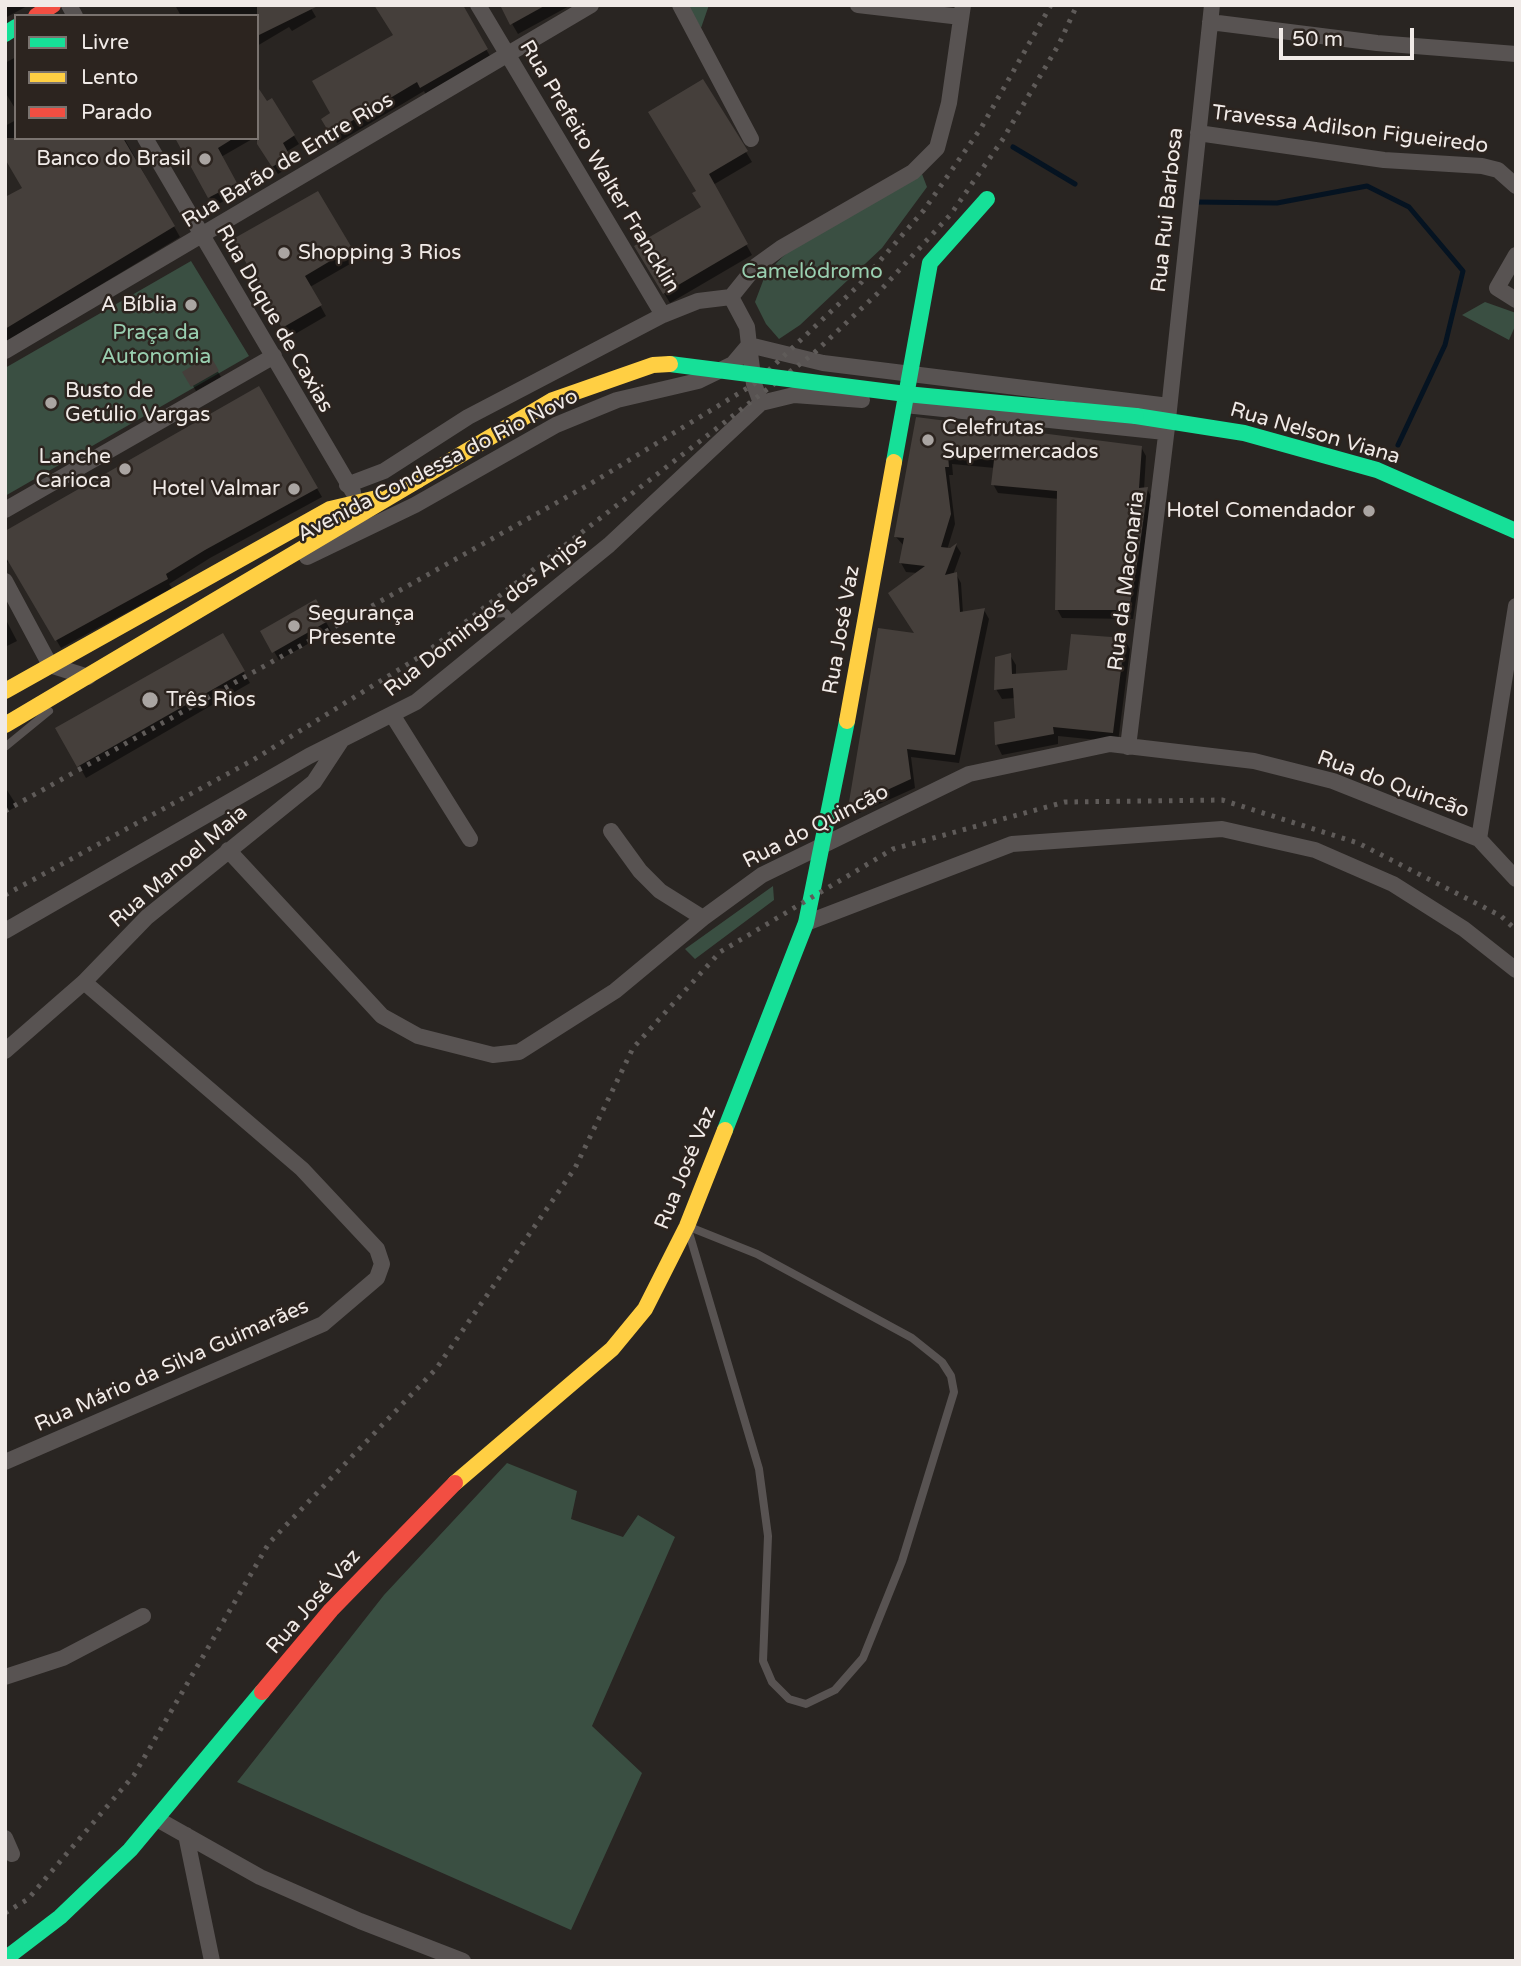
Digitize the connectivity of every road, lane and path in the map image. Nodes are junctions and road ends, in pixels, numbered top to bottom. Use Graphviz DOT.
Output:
graph roads {
  1 [pos="478,5"];
  2 [pos="591,5"];
  3 [pos="680,5"];
  4 [pos="858,5"];
  5 [pos="1212,5"];
  6 [pos="962,11"];
  7 [pos="1210,22"];
  8 [pos="1516,54"];
  9 [pos="508,55"];
  10 [pos="1198,132"];
  11 [pos="751,139"];
  12 [pos="146,140"];
  13 [pos="1516,186"];
  14 [pos="987,199"];
  15 [pos="201,236"];
  16 [pos="1516,255"];
  17 [pos="731,297"];
  18 [pos="1516,300"];
  19 [pos="663,315"];
  20 [pos="749,345"];
  21 [pos="5,351"];
  22 [pos="274,356"];
  23 [pos="910,371"];
  24 [pos="761,403"];
  25 [pos="905,405"];
  26 [pos="1167,419"];
  27 [pos="347,485"];
  28 [pos="390,496"];
  29 [pos="360,500"];
  30 [pos="5,510"];
  31 [pos="1516,531"];
  32 [pos="5,582"];
  33 [pos="223,598"];
  34 [pos="1516,606"];
  35 [pos="491,614"];
  36 [pos="514,624"];
  37 [pos="50,665"];
  38 [pos="90,676"];
  39 [pos="6,688"];
  40 [pos="23,715"];
  41 [pos="393,716"];
  42 [pos="5,725"];
  43 [pos="342,739"];
  44 [pos="5,747"];
  45 [pos="1128,747"];
  46 [pos="611,831"];
  47 [pos="470,839"];
  48 [pos="1479,839"];
  49 [pos="824,845"];
  50 [pos="228,850"];
  51 [pos="1516,879"];
  52 [pos="703,918"];
  53 [pos="806,923"];
  54 [pos="5,931"];
  55 [pos="1516,970"];
  56 [pos="85,982"];
  57 [pos="5,1051"];
  58 [pos="687,1226"];
  59 [pos="5,1462"];
  60 [pos="143,1616"];
  61 [pos="5,1676"];
  62 [pos="157,1819"];
  63 [pos="186,1835"];
  64 [pos="5,1838"];
  65 [pos="12,1854"];
  66 [pos="5,1959"];
  67 [pos="212,1961"];
  68 [pos="463,1961"];
  1 -- 9 [label="street, Rua Prefeito Walter Francklin"];
  2 -- 9 [label="street, Rua Barão de Entre Rios"];
  3 -- 11 [label="street"];
  4 -- 6 [label="street"];
  5 -- 7 [label="street, Rua Rui Barbosa"];
  6 -- 17 [label="street"];
  7 -- 8 [label="street"];
  7 -- 10 [label="street, Rua Rui Barbosa"];
  9 -- 15 [label="street, Rua Barão de Entre Rios"];
  9 -- 19 [label="street, Rua Prefeito Walter Francklin"];
  10 -- 13 [label="street, Travessa Adilson Figueiredo"];
  10 -- 26 [label="street, Rua Rui Barbosa"];
  12 -- 15 [label="street, Rua Duque de Caxias"];
  14 -- 23 [label="street, Rua José Vaz"];
  15 -- 21 [label="street, Rua Barão de Entre Rios"];
  15 -- 22 [label="street, Rua Duque de Caxias"];
  16 -- 18 [label="street"];
  17 -- 19 [label="street, Avenida Condessa do Rio Novo"];
  17 -- 20 [label="street"];
  19 -- 27 [label="street, Avenida Condessa do Rio Novo"];
  20 -- 23 [label="street"];
  20 -- 24 [label="street"];
  20 -- 33 [label="street, Avenida Condessa do Rio Novo"];
  22 -- 27 [label="street, Rua Duque de Caxias"];
  22 -- 30 [label="street"];
  23 -- 25 [label="street, Rua José Vaz"];
  23 -- 26 [label="street"];
  24 -- 25 [label="street, Rua Domingos dos Anjos"];
  24 -- 36 [label="street, Rua Domingos dos Anjos"];
  25 -- 26 [label="street"];
  25 -- 49 [label="street, Rua José Vaz"];
  26 -- 28 [label="street, Rua Nelson Viana, bridge"];
  26 -- 31 [label="street, Rua Nelson Viana"];
  26 -- 45 [label="street, Rua da Maconaria"];
  27 -- 29 [label="street, Avenida Condessa do Rio Novo"];
  28 -- 29 [label="street, Avenida Condessa do Rio Novo"];
  28 -- 33 [label="street, Avenida Condessa do Rio Novo"];
  29 -- 37 [label="street, Avenida Condessa do Rio Novo"];
  32 -- 37 [label="street"];
  33 -- 38 [label="street, Avenida Condessa do Rio Novo"];
  34 -- 48 [label="street"];
  35 -- 36 [label="lane"];
  36 -- 41 [label="street, Rua Domingos dos Anjos"];
  37 -- 38 [label="street"];
  37 -- 39 [label="street, Avenida Condessa do Rio Novo"];
  38 -- 40 [label="street, Avenida Condessa do Rio Novo"];
  38 -- 44 [label="lane"];
  39 -- 40 [label="street"];
  40 -- 42 [label="street, Avenida Condessa do Rio Novo"];
  41 -- 43 [label="street, Rua Domingos dos Anjos"];
  41 -- 47 [label="street"];
  43 -- 50 [label="street, Rua Manoel Maia"];
  43 -- 54 [label="street, Rua Domingos dos Anjos"];
  45 -- 48 [label="street, Rua do Quincão"];
  45 -- 49 [label="street, Rua do Quincão"];
  46 -- 52 [label="street"];
  48 -- 51 [label="street, Rua do Quincão"];
  49 -- 52 [label="street, Rua do Quincão"];
  49 -- 53 [label="street, Rua José Vaz"];
  50 -- 52 [label="street, Rua do Quincão"];
  50 -- 56 [label="street, Rua Manoel Maia"];
  53 -- 55 [label="street"];
  53 -- 58 [label="street, Rua José Vaz"];
  56 -- 57 [label="street, Rua Manoel Maia"];
  56 -- 59 [label="street, Rua Mário da Silva Guimarães"];
  58 -- 58 [label="lane"];
  58 -- 62 [label="street, Rua José Vaz"];
  60 -- 61 [label="street"];
  62 -- 63 [label="street"];
  62 -- 66 [label="street, Rua José Vaz"];
  63 -- 67 [label="street"];
  63 -- 68 [label="street"];
  64 -- 65 [label="street"];
}
